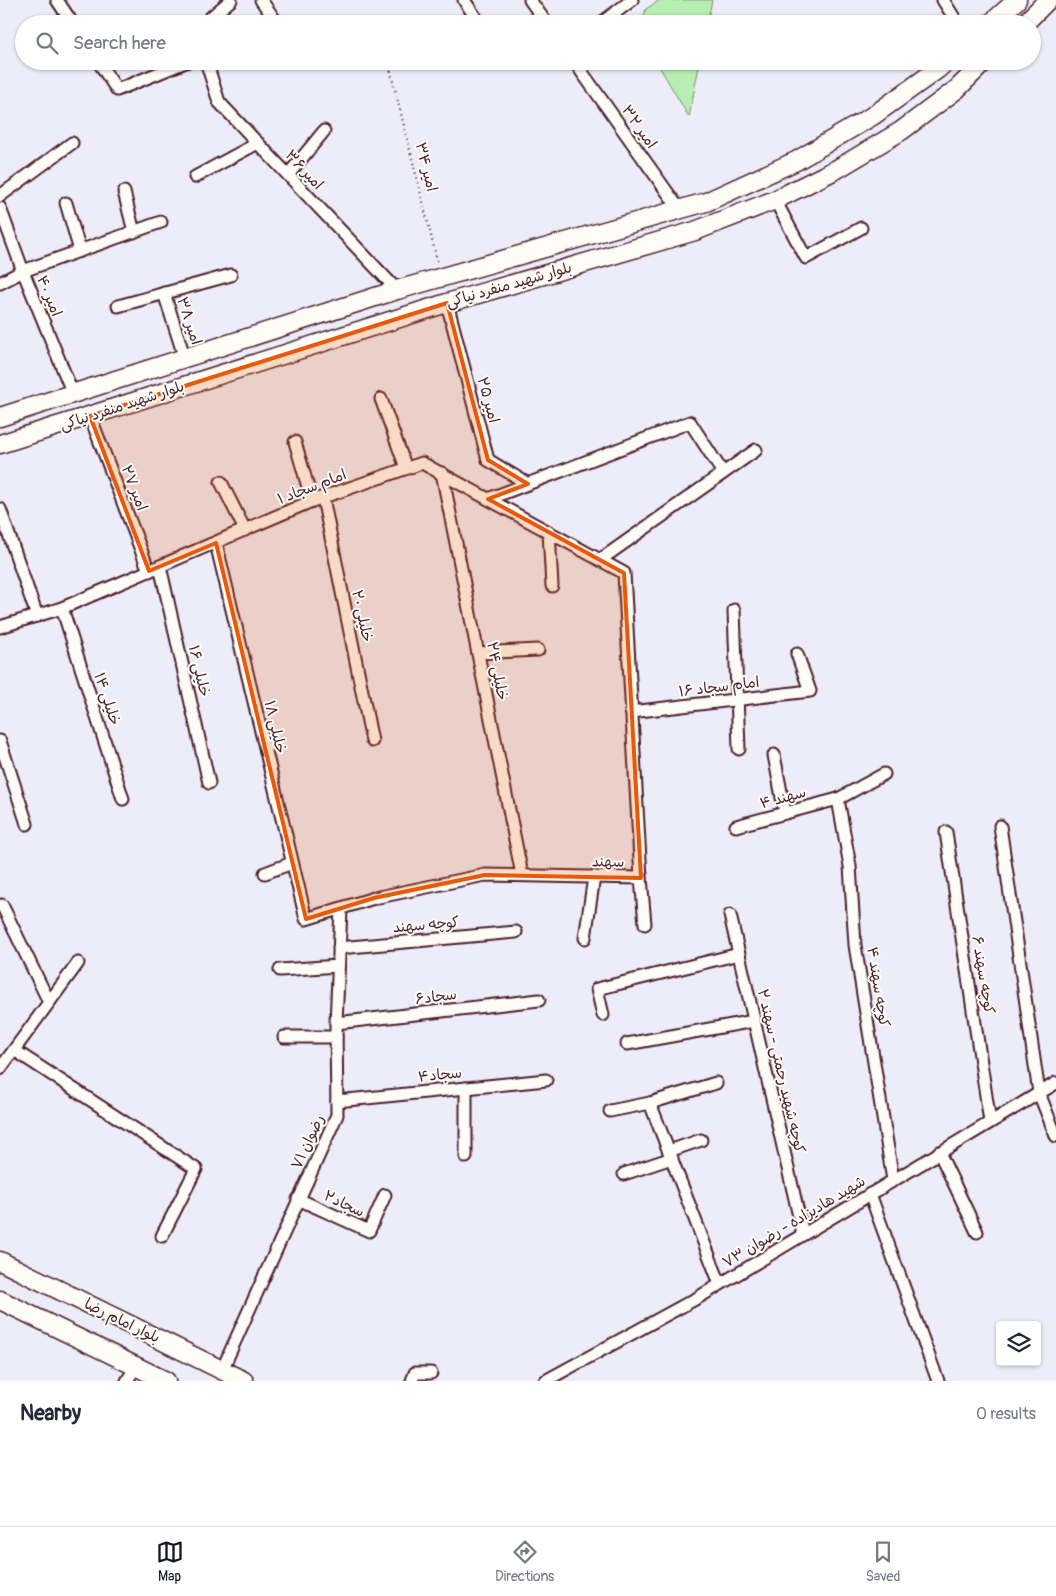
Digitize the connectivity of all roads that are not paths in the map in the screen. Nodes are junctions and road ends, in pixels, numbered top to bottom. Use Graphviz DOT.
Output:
graph roads {
  1 [pos="57,0"];
  2 [pos="231,0"];
  3 [pos="261,0"];
  4 [pos="464,0"];
  5 [pos="530,0"];
  6 [pos="632,0"];
  7 [pos="943,0"];
  8 [pos="1017,0"];
  9 [pos="1048,0"];
  10 [pos="67,15"];
  11 [pos="213,15"];
  12 [pos="272,15"];
  13 [pos="474,15"];
  14 [pos="541,15"];
  15 [pos="612,15"];
  16 [pos="952,15"];
  17 [pos="1000,15"];
  18 [pos="1033,15"];
  19 [pos="104,70"];
  20 [pos="166,70"];
  21 [pos="209,70"];
  22 [pos="580,70"];
  23 [pos="937,70"];
  24 [pos="976,70"];
  25 [pos="324,131"];
  26 [pos="72,143"];
  27 [pos="258,143"];
  28 [pos="288,175"];
  29 [pos="195,177"];
  30 [pos="124,192"];
  31 [pos="0,196"];
  32 [pos="775,200"];
  33 [pos="66,203"];
  34 [pos="0,208"];
  35 [pos="680,210"];
  36 [pos="161,222"];
  37 [pos="861,228"];
  38 [pos="134,232"];
  39 [pos="80,251"];
  40 [pos="23,271"];
  41 [pos="231,275"];
  42 [pos="441,278"];
  43 [pos="0,283"];
  44 [pos="397,290"];
  45 [pos="164,293"];
  46 [pos="447,303"];
  47 [pos="118,306"];
  48 [pos="185,359"];
  49 [pos="73,394"];
  50 [pos="381,399"];
  51 [pos="90,416"];
  52 [pos="0,417"];
  53 [pos="295,442"];
  54 [pos="0,444"];
  55 [pos="756,450"];
  56 [pos="406,468"];
  57 [pos="442,473"];
  58 [pos="724,473"];
  59 [pos="221,482"];
  60 [pos="528,484"];
  61 [pos="488,499"];
  62 [pos="317,500"];
  63 [pos="0,509"];
  64 [pos="245,530"];
  65 [pos="549,532"];
  66 [pos="216,543"];
  67 [pos="600,560"];
  68 [pos="154,569"];
  69 [pos="624,573"];
  70 [pos="552,586"];
  71 [pos="62,608"];
  72 [pos="734,610"];
  73 [pos="37,616"];
  74 [pos="0,627"];
  75 [pos="538,650"];
  76 [pos="478,653"];
  77 [pos="797,654"];
  78 [pos="737,700"];
  79 [pos="631,712"];
  80 [pos="0,741"];
  81 [pos="372,741"];
  82 [pos="738,749"];
  83 [pos="774,755"];
  84 [pos="884,774"];
  85 [pos="209,783"];
  86 [pos="123,799"];
  87 [pos="838,799"];
  88 [pos="786,813"];
  89 [pos="27,824"];
  90 [pos="736,826"];
  91 [pos="1000,826"];
  92 [pos="946,832"];
  93 [pos="292,863"];
  94 [pos="265,873"];
  95 [pos="522,875"];
  96 [pos="594,877"];
  97 [pos="640,878"];
  98 [pos="2,904"];
  99 [pos="341,909"];
  100 [pos="730,915"];
  101 [pos="306,919"];
  102 [pos="645,924"];
  103 [pos="516,932"];
  104 [pos="585,938"];
  105 [pos="339,948"];
  106 [pos="739,954"];
  107 [pos="78,963"];
  108 [pos="338,966"];
  109 [pos="280,970"];
  110 [pos="539,1000"];
  111 [pos="50,1002"];
  112 [pos="603,1015"];
  113 [pos="754,1021"];
  114 [pos="336,1023"];
  115 [pos="284,1037"];
  116 [pos="336,1037"];
  117 [pos="627,1044"];
  118 [pos="14,1050"];
  119 [pos="0,1069"];
  120 [pos="546,1080"];
  121 [pos="716,1083"];
  122 [pos="1056,1083"];
  123 [pos="466,1088"];
  124 [pos="1039,1093"];
  125 [pos="337,1101"];
  126 [pos="650,1103"];
  127 [pos="610,1111"];
  128 [pos="990,1122"];
  129 [pos="1056,1136"];
  130 [pos="701,1140"];
  131 [pos="939,1152"];
  132 [pos="670,1154"];
  133 [pos="466,1157"];
  134 [pos="624,1174"];
  135 [pos="893,1180"];
  136 [pos="870,1194"];
  137 [pos="385,1195"];
  138 [pos="298,1199"];
  139 [pos="977,1232"];
  140 [pos="803,1234"];
  141 [pos="162,1236"];
  142 [pos="0,1261"];
  143 [pos="720,1284"];
  144 [pos="0,1300"];
  145 [pos="222,1370"];
  146 [pos="132,1373"];
  147 [pos="431,1373"];
  148 [pos="166,1381"];
  149 [pos="244,1381"];
  150 [pos="412,1381"];
  151 [pos="545,1381"];
  152 [pos="938,1381"];
  1 -- 10 [label="street"];
  2 -- 11 [label="street"];
  3 -- 12 [label="street"];
  4 -- 13 [label="street"];
  5 -- 14 [label="street"];
  6 -- 15 [label="street"];
  7 -- 16 [label="street"];
  8 -- 17 [label="main road"];
  9 -- 18 [label="main road"];
  19 -- 20 [label="street"];
  21 -- 27 [label="street, امیر ۳۶"];
  22 -- 35 [label="street, امیر ۳۲"];
  23 -- 35 [label="main road, بلوار شهید منفرد نیاکی"];
  24 -- 32 [label="main road, بلوار شهید منفرد نیاکی"];
  25 -- 28 [label="street"];
  26 -- 31 [label="street"];
  27 -- 28 [label="street, امیر ۳۶"];
  27 -- 29 [label="street"];
  28 -- 44 [label="street, امیر ۳۶"];
  30 -- 38 [label="street"];
  32 -- 37 [label="street"];
  32 -- 46 [label="main road, بلوار شهید منفرد نیاکی"];
  33 -- 39 [label="street"];
  34 -- 40 [label="street, امیر ۴۰"];
  35 -- 42 [label="main road, بلوار شهید منفرد نیاکی"];
  36 -- 38 [label="street"];
  38 -- 39 [label="street"];
  39 -- 40 [label="street"];
  40 -- 43 [label="street"];
  40 -- 49 [label="street, امیر ۴۰"];
  41 -- 45 [label="street"];
  42 -- 44 [label="main road, بلوار شهید منفرد نیاکی"];
  42 -- 46 [label="main road"];
  44 -- 48 [label="main road, بلوار شهید منفرد نیاکی"];
  45 -- 47 [label="street"];
  45 -- 48 [label="street, امیر ۳۸"];
  46 -- 51 [label="main road, بلوار شهید منفرد نیاکی"];
  46 -- 60 [label="street, امیر ۲۵"];
  48 -- 49 [label="main road, بلوار شهید منفرد نیاکی"];
  49 -- 52 [label="main road, بلوار شهید منفرد نیاکی"];
  50 -- 56 [label="street"];
  51 -- 54 [label="main road, بلوار شهید منفرد نیاکی"];
  51 -- 68 [label="street, امیر ۲۷"];
  53 -- 62 [label="street, خلیلی ۲۰"];
  55 -- 58 [label="street"];
  56 -- 57 [label="street, امام سجاد ۱"];
  56 -- 62 [label="street, امام سجاد ۱"];
  57 -- 61 [label="street, امام سجاد ۱"];
  57 -- 76 [label="street, خلیلی ۲۴"];
  58 -- 60 [label="street"];
  58 -- 67 [label="street"];
  59 -- 64 [label="street"];
  60 -- 61 [label="street"];
  61 -- 65 [label="street, امام سجاد ۱"];
  62 -- 64 [label="street, امام سجاد ۱"];
  62 -- 81 [label="street, خلیلی ۲۰"];
  63 -- 73 [label="street"];
  64 -- 66 [label="street, امام سجاد ۱"];
  65 -- 67 [label="street, امام سجاد ۱"];
  65 -- 70 [label="street"];
  66 -- 68 [label="street, امام سجاد ۱"];
  66 -- 93 [label="street, خلیلی ۱۸"];
  67 -- 69 [label="street, امام سجاد ۱"];
  68 -- 71 [label="street, امام سجاد ۱"];
  68 -- 85 [label="street, خلیلی ۱۶"];
  69 -- 79 [label="street, سهند"];
  71 -- 73 [label="street, امام سجاد ۱"];
  71 -- 86 [label="street, خلیلی ۱۴"];
  72 -- 78 [label="street"];
  73 -- 74 [label="street, امام سجاد ۱"];
  75 -- 76 [label="street"];
  76 -- 95 [label="street, خلیلی ۲۴"];
  77 -- 78 [label="street, امام سجاد ۱۶"];
  78 -- 79 [label="street, امام سجاد ۱۶"];
  78 -- 82 [label="street"];
  79 -- 97 [label="street, سهند"];
  80 -- 89 [label="street"];
  83 -- 88 [label="street"];
  84 -- 87 [label="street, سهند ۴"];
  87 -- 88 [label="street, سهند ۴"];
  87 -- 135 [label="street, کوچه سهند ۴"];
  88 -- 90 [label="street, سهند ۴"];
  91 -- 124 [label="street"];
  92 -- 128 [label="street, کوچه سهند ۶"];
  93 -- 94 [label="street"];
  93 -- 101 [label="street, خلیلی ۱۸"];
  95 -- 96 [label="street, سهند"];
  95 -- 99 [label="street, سهند"];
  96 -- 97 [label="street, سهند"];
  96 -- 104 [label="street"];
  97 -- 102 [label="street"];
  98 -- 111 [label="street"];
  99 -- 101 [label="street, سهند"];
  99 -- 105 [label="street, رضوان ۷۱"];
  100 -- 106 [label="street, کوچه شهید رحمتی - سهند ۲"];
  103 -- 105 [label="street, كوچه سهند"];
  105 -- 108 [label="street, رضوان ۷۱"];
  106 -- 112 [label="street"];
  106 -- 113 [label="street, کوچه شهید رحمتی - سهند ۲"];
  107 -- 111 [label="street"];
  108 -- 109 [label="street"];
  108 -- 114 [label="street, رضوان ۷۱"];
  110 -- 114 [label="street, سجاد۶"];
  111 -- 118 [label="street"];
  113 -- 117 [label="street"];
  113 -- 140 [label="street, کوچه شهید رحمتی - سهند ۲"];
  114 -- 116 [label="street, رضوان ۷۱"];
  115 -- 116 [label="street"];
  116 -- 125 [label="street, رضوان ۷۱"];
  118 -- 119 [label="street"];
  118 -- 141 [label="street"];
  120 -- 123 [label="street, سجاد۴"];
  121 -- 126 [label="street"];
  122 -- 124 [label="street, شهید هادیزاده - رضوان ۷۳"];
  123 -- 125 [label="street, سجاد۴"];
  123 -- 133 [label="street"];
  124 -- 128 [label="street, شهید هادیزاده - رضوان ۷۳"];
  124 -- 129 [label="street"];
  125 -- 138 [label="street, رضوان ۷۱"];
  126 -- 127 [label="street"];
  126 -- 132 [label="street"];
  128 -- 131 [label="street, شهید هادیزاده - رضوان ۷۳"];
  130 -- 132 [label="street"];
  131 -- 135 [label="street, شهید هادیزاده - رضوان ۷۳"];
  131 -- 139 [label="street"];
  132 -- 134 [label="street"];
  132 -- 143 [label="street"];
  135 -- 136 [label="street, شهید هادیزاده - رضوان ۷۳"];
  136 -- 140 [label="street, شهید هادیزاده - رضوان ۷۳"];
  136 -- 152 [label="street"];
  137 -- 138 [label="street, سجاد۲"];
  138 -- 145 [label="street, رضوان ۷۱"];
  140 -- 143 [label="street, شهید هادیزاده - رضوان ۷۳"];
  142 -- 145 [label="main road, بلوار امام رضا"];
  143 -- 151 [label="street, شهید هادیزاده - رضوان ۷۳"];
  144 -- 146 [label="main road"];
  145 -- 149 [label="main road, بلوار امام رضا"];
  146 -- 148 [label="main road"];
  147 -- 150 [label="street"];
}
